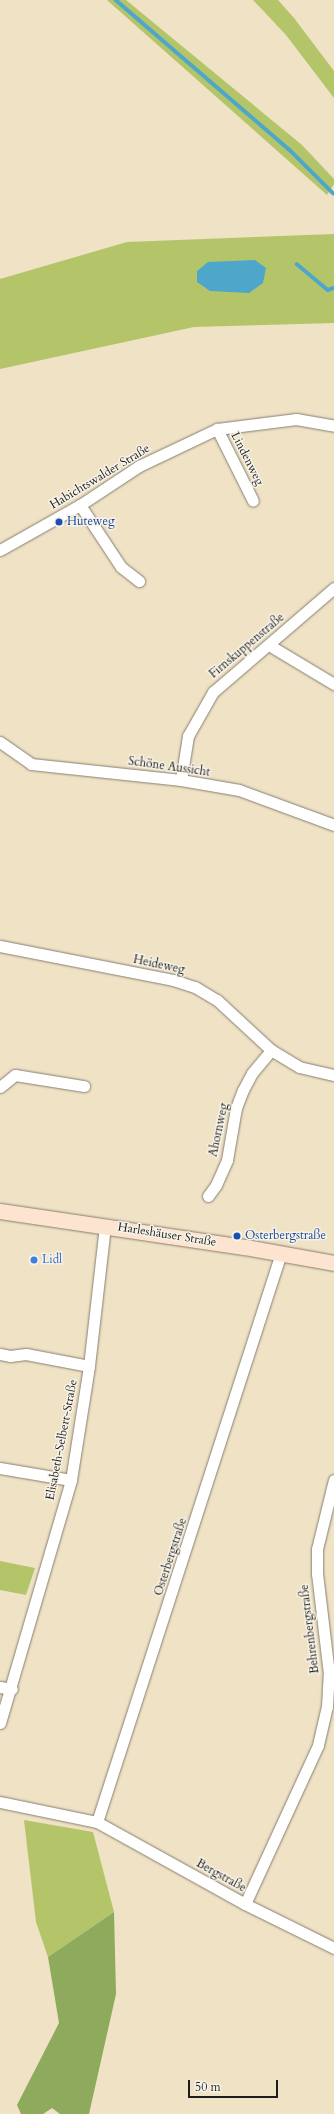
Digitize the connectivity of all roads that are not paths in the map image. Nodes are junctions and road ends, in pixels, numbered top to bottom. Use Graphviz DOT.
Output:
graph roads {
  1 [pos="334,426"];
  2 [pos="217,429"];
  3 [pos="253,501"];
  4 [pos="80,505"];
  5 [pos="0,550"];
  6 [pos="139,581"];
  7 [pos="334,588"];
  8 [pos="268,645"];
  9 [pos="334,684"];
  10 [pos="0,744"];
  11 [pos="181,780"];
  12 [pos="334,825"];
  13 [pos="0,946"];
  14 [pos="271,1050"];
  15 [pos="334,1075"];
  16 [pos="84,1086"];
  17 [pos="0,1087"];
  18 [pos="208,1196"];
  19 [pos="0,1211"];
  20 [pos="105,1225"];
  21 [pos="281,1253"];
  22 [pos="334,1263"];
  23 [pos="0,1354"];
  24 [pos="89,1366"];
  25 [pos="0,1468"];
  26 [pos="71,1480"];
  27 [pos="334,1480"];
  28 [pos="0,1687"];
  29 [pos="12,1689"];
  30 [pos="0,1723"];
  31 [pos="0,1802"];
  32 [pos="97,1822"];
  33 [pos="245,1904"];
  34 [pos="334,1948"];
  1 -- 2 [label="street, Habichtswalder Straße"];
  2 -- 3 [label="street, Lindenweg"];
  2 -- 4 [label="street, Habichtswalder Straße"];
  4 -- 5 [label="street, Habichtswalder Straße"];
  4 -- 6 [label="street"];
  7 -- 8 [label="street, Firnskuppenstraße"];
  8 -- 9 [label="street"];
  8 -- 11 [label="street, Firnskuppenstraße"];
  10 -- 11 [label="street, Schöne Aussicht"];
  11 -- 12 [label="street, Schöne Aussicht"];
  13 -- 14 [label="street, Heideweg"];
  14 -- 15 [label="street, Heideweg"];
  14 -- 18 [label="street, Ahornweg"];
  16 -- 17 [label="street"];
  19 -- 20 [label="main road, Harleshäuser Straße"];
  20 -- 21 [label="main road, Harleshäuser Straße"];
  20 -- 24 [label="street, Elisabeth-Selbert-Straße"];
  21 -- 22 [label="main road, Harleshäuser Straße"];
  21 -- 32 [label="street, Osterbergstraße"];
  23 -- 24 [label="street"];
  24 -- 26 [label="street, Elisabeth-Selbert-Straße"];
  25 -- 26 [label="street"];
  26 -- 29 [label="street, Elisabeth-Selbert-Straße"];
  27 -- 33 [label="street, Behrenbergstraße"];
  28 -- 29 [label="street"];
  29 -- 30 [label="street, Elisabeth-Selbert-Straße"];
  31 -- 32 [label="street, Bergstraße"];
  32 -- 33 [label="street, Bergstraße"];
  33 -- 34 [label="street, Bergstraße"];
}
